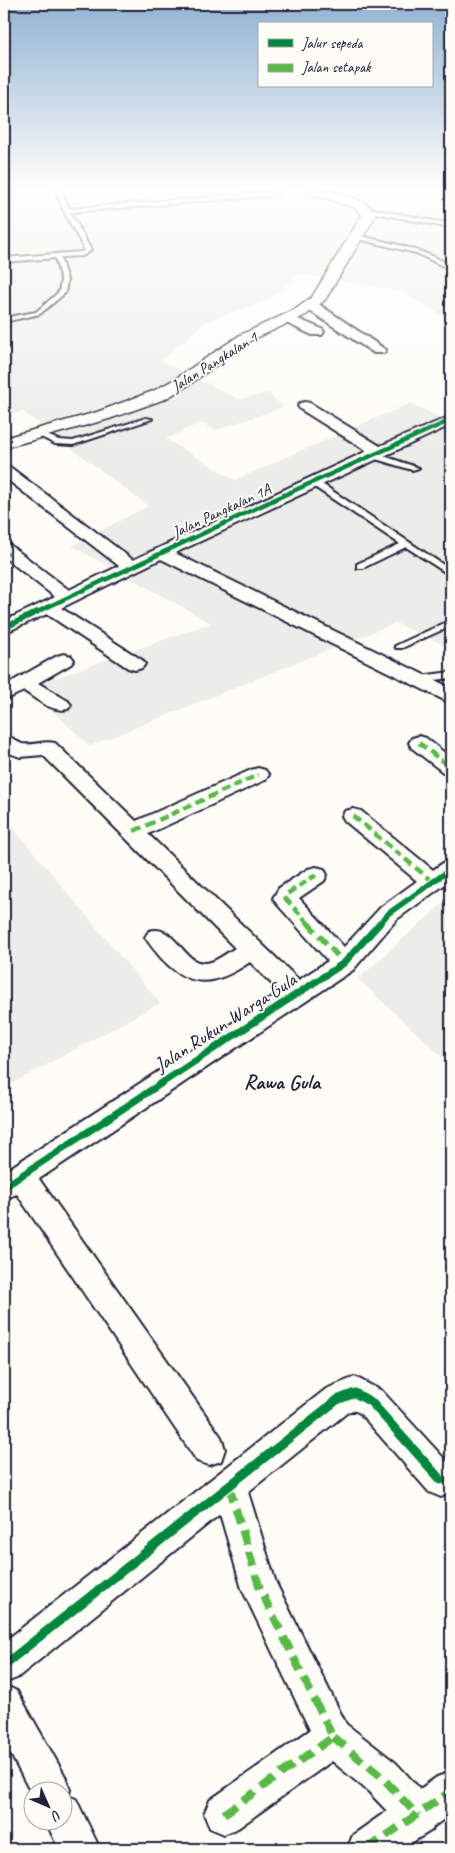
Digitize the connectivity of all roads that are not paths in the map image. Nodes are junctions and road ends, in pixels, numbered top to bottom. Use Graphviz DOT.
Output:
graph roads {
  1 [pos="63,275"];
  2 [pos="333,275"];
  3 [pos="312,306"];
  4 [pos="289,319"];
  5 [pos="4,320"];
  6 [pos="317,332"];
  7 [pos="379,350"];
  8 [pos="305,406"];
  9 [pos="148,419"];
  10 [pos="451,420"];
  11 [pos="37,433"];
  12 [pos="4,443"];
  13 [pos="375,453"];
  14 [pos="415,468"];
  15 [pos="4,470"];
  16 [pos="313,482"];
  17 [pos="406,544"];
  18 [pos="5,553"];
  19 [pos="162,553"];
  20 [pos="130,566"];
  21 [pos="360,566"];
  22 [pos="451,574"];
  23 [pos="68,598"];
  24 [pos="48,607"];
  25 [pos="451,624"];
  26 [pos="4,628"];
  27 [pos="399,646"];
  28 [pos="64,660"];
  29 [pos="135,664"];
  30 [pos="451,675"];
  31 [pos="420,679"];
  32 [pos="24,682"];
  33 [pos="4,694"];
  34 [pos="451,696"];
  35 [pos="61,705"];
  36 [pos="4,741"];
  37 [pos="419,743"];
  38 [pos="451,768"];
  39 [pos="258,775"];
  40 [pos="353,816"];
  41 [pos="134,831"];
  42 [pos="316,874"];
  43 [pos="442,875"];
  44 [pos="157,938"];
  45 [pos="248,952"];
  46 [pos="344,963"];
  47 [pos="297,994"];
  48 [pos="12,1182"];
  49 [pos="209,1449"];
  50 [pos="441,1480"];
  51 [pos="229,1486"];
  52 [pos="4,1664"];
  53 [pos="4,1707"];
  54 [pos="333,1737"];
  55 [pos="45,1780"];
  56 [pos="451,1792"];
  57 [pos="224,1814"];
  58 [pos="418,1816"];
  59 [pos="70,1830"];
  60 [pos="80,1849"];
  61 [pos="367,1849"];
  1 -- 5 [label="lane"];
  2 -- 3 [label="main road, Jalan Pangkalan 1"];
  3 -- 4 [label="main road, Jalan Pangkalan 1"];
  3 -- 7 [label="street"];
  4 -- 6 [label="street"];
  4 -- 11 [label="main road, Jalan Pangkalan 1"];
  8 -- 13 [label="street"];
  9 -- 11 [label="lane"];
  10 -- 13 [label="street, Jalan Pangkalan 1A"];
  11 -- 12 [label="main road, Jalan Pangkalan 1"];
  13 -- 14 [label="lane"];
  13 -- 16 [label="street, Jalan Pangkalan 1A"];
  15 -- 20 [label="street"];
  16 -- 17 [label="lane"];
  16 -- 19 [label="street, Jalan Pangkalan 1A"];
  17 -- 21 [label="lane"];
  17 -- 22 [label="lane"];
  18 -- 23 [label="street"];
  19 -- 20 [label="street, Jalan Pangkalan 1A"];
  19 -- 31 [label="street"];
  20 -- 23 [label="street, Jalan Pangkalan 1A"];
  23 -- 24 [label="street, Jalan Pangkalan 1A"];
  24 -- 26 [label="street, Jalan Pangkalan 1A"];
  24 -- 29 [label="street"];
  25 -- 27 [label="lane"];
  28 -- 32 [label="street"];
  30 -- 31 [label="lane"];
  31 -- 34 [label="street"];
  32 -- 33 [label="street"];
  32 -- 35 [label="street"];
  36 -- 41 [label="street"];
  37 -- 38 [label="street"];
  39 -- 41 [label="street"];
  40 -- 43 [label="street"];
  41 -- 47 [label="street"];
  42 -- 46 [label="street"];
  43 -- 46 [label="street, Jalan Rukun Warga Gula"];
  44 -- 45 [label="street"];
  46 -- 47 [label="street, Jalan Rukun Warga Gula"];
  47 -- 48 [label="street, Jalan Rukun Warga Gula"];
  48 -- 49 [label="street"];
  50 -- 51 [label="street"];
  51 -- 52 [label="street"];
  51 -- 54 [label="street"];
  53 -- 55 [label="street"];
  54 -- 57 [label="street"];
  54 -- 58 [label="street"];
  56 -- 58 [label="street"];
  58 -- 61 [label="street"];
  59 -- 60 [label="street"];
}
